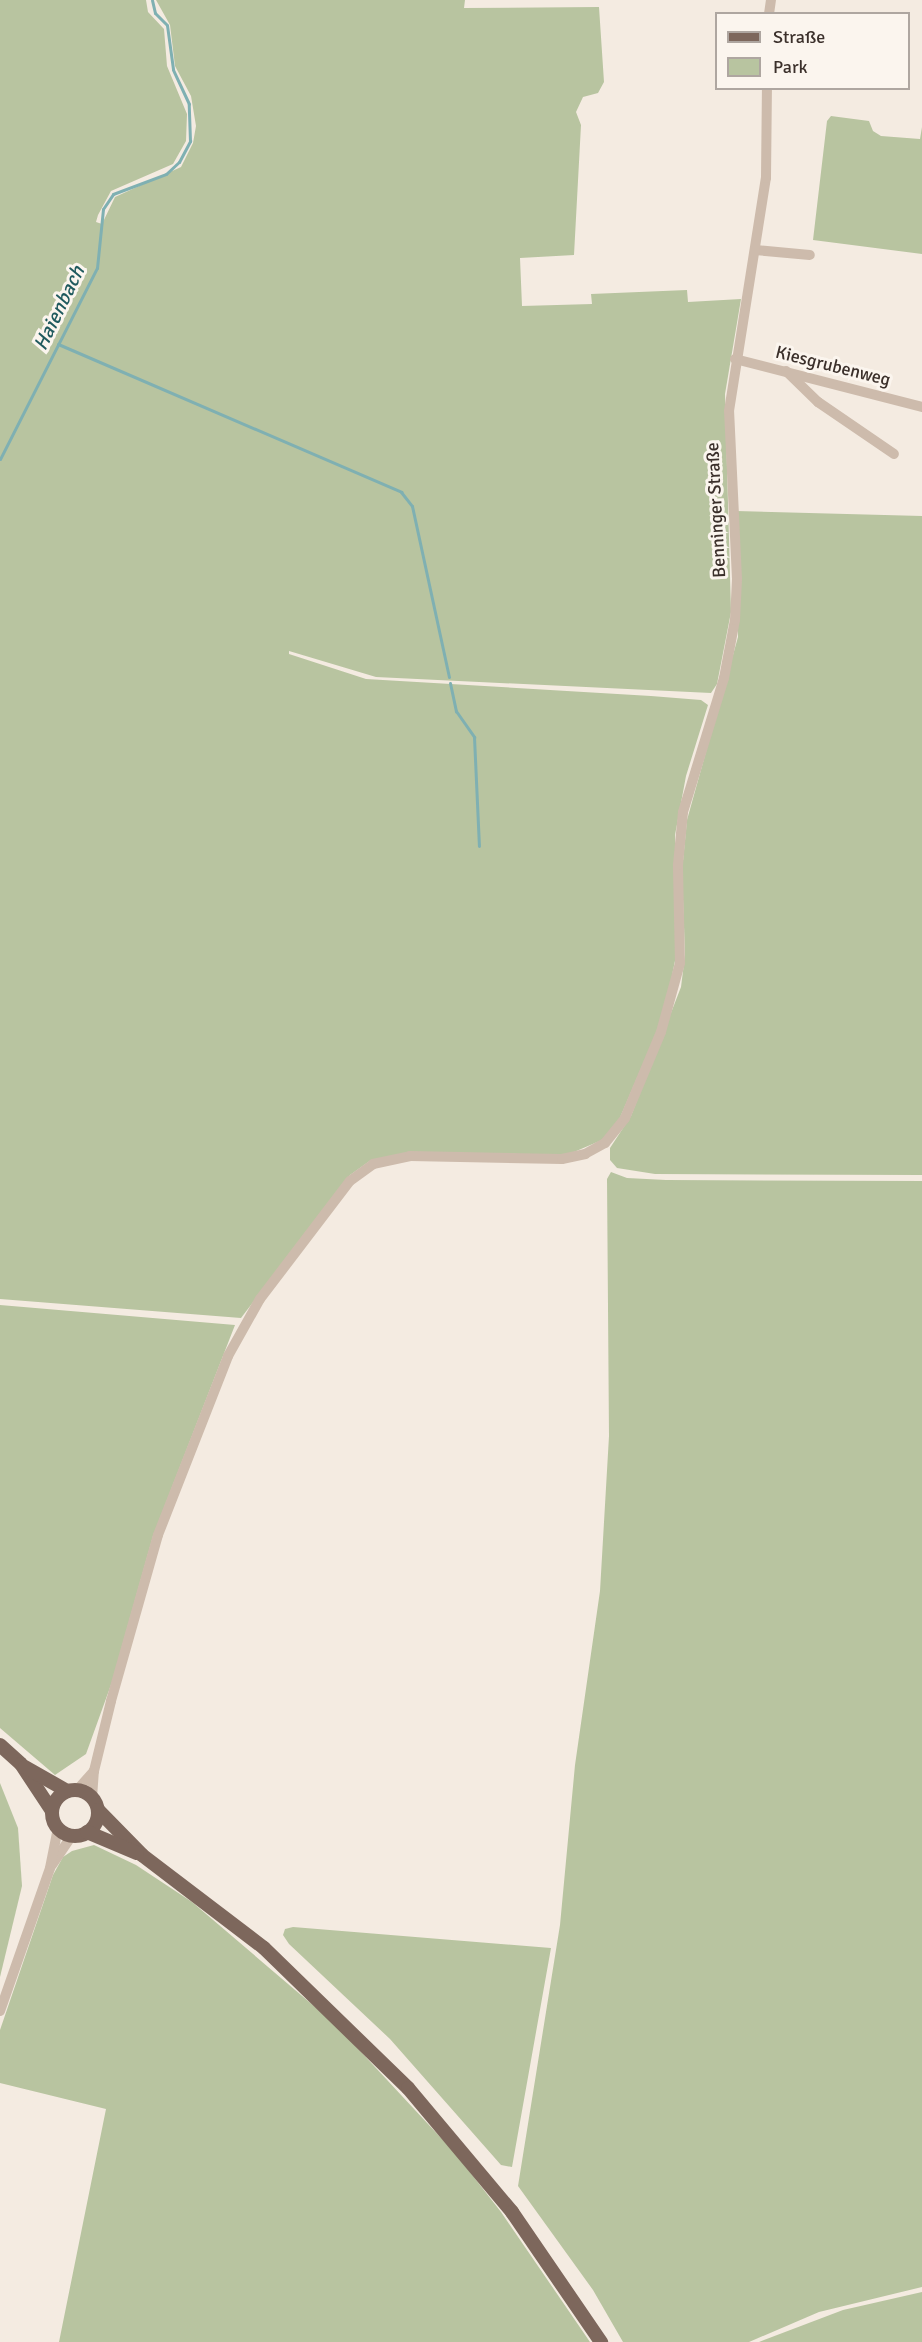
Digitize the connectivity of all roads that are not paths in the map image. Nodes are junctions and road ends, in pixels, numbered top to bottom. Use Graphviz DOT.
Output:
graph roads {
  1 [pos="767,90"];
  2 [pos="755,250"];
  3 [pos="810,255"];
  4 [pos="735,359"];
  5 [pos="785,370"];
  6 [pos="922,407"];
  7 [pos="894,454"];
  8 [pos="0,1745"];
  9 [pos="21,1764"];
  10 [pos="94,1771"];
  11 [pos="72,1791"];
  12 [pos="95,1804"];
  13 [pos="52,1811"];
  14 [pos="58,1828"];
  15 [pos="87,1832"];
  16 [pos="72,1835"];
  17 [pos="142,1855"];
  18 [pos="50,1868"];
  19 [pos="0,2011"];
  20 [pos="601,2342"];
  1 -- 2 [label="street, Benninger Straße"];
  2 -- 3 [label="street"];
  2 -- 4 [label="street, Benninger Straße"];
  4 -- 5 [label="street, Kiesgrubenweg"];
  4 -- 10 [label="street, Benninger Straße"];
  5 -- 6 [label="street, Kiesgrubenweg"];
  5 -- 7 [label="street"];
  8 -- 9 [label="main road"];
  9 -- 11 [label="main road"];
  9 -- 13 [label="main road"];
  10 -- 11 [label="street"];
  10 -- 12 [label="street, Benninger Straße"];
  11 -- 12 [label="main road"];
  11 -- 13 [label="main road"];
  12 -- 15 [label="main road"];
  12 -- 17 [label="main road"];
  13 -- 14 [label="main road"];
  14 -- 16 [label="main road"];
  14 -- 18 [label="street"];
  15 -- 16 [label="main road"];
  15 -- 17 [label="main road"];
  16 -- 18 [label="street"];
  17 -- 20 [label="main road"];
  18 -- 19 [label="street"];
}
